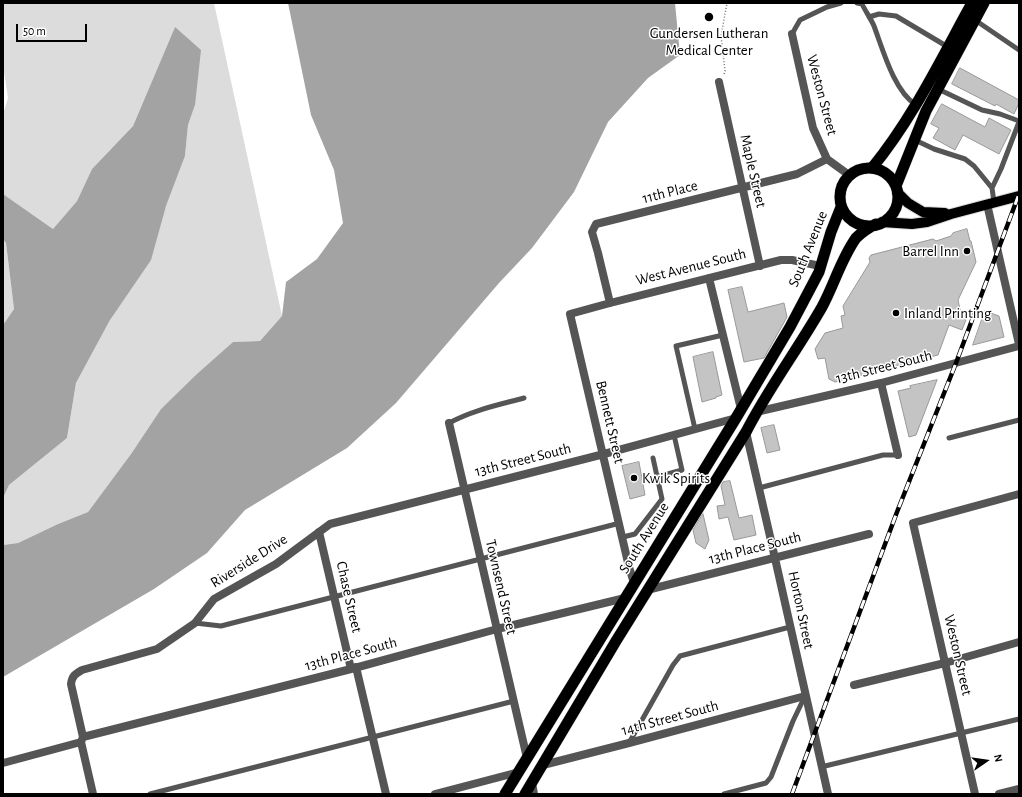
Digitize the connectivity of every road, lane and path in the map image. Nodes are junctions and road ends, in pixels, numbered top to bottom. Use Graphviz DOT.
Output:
graph roads {
  1 [pos="727,3"];
  2 [pos="841,3"];
  3 [pos="857,3"];
  4 [pos="972,3"];
  5 [pos="984,3"];
  6 [pos="869,17"];
  7 [pos="975,19"];
  8 [pos="792,34"];
  9 [pos="948,48"];
  10 [pos="1019,50"];
  11 [pos="719,82"];
  12 [pos="937,89"];
  13 [pos="916,106"];
  14 [pos="1019,121"];
  15 [pos="914,139"];
  16 [pos="826,159"];
  17 [pos="872,168"];
  18 [pos="849,175"];
  19 [pos="743,188"];
  20 [pos="992,188"];
  21 [pos="897,189"];
  22 [pos="1019,196"];
  23 [pos="991,203"];
  24 [pos="841,207"];
  25 [pos="951,214"];
  26 [pos="879,223"];
  27 [pos="760,266"];
  28 [pos="820,266"];
  29 [pos="709,278"];
  30 [pos="610,303"];
  31 [pos="570,314"];
  32 [pos="723,335"];
  33 [pos="1019,345"];
  34 [pos="881,383"];
  35 [pos="524,398"];
  36 [pos="756,412"];
  37 [pos="738,414"];
  38 [pos="1019,420"];
  39 [pos="449,423"];
  40 [pos="695,429"];
  41 [pos="746,432"];
  42 [pos="674,435"];
  43 [pos="949,438"];
  44 [pos="604,454"];
  45 [pos="898,454"];
  46 [pos="653,458"];
  47 [pos="657,477"];
  48 [pos="759,488"];
  49 [pos="464,489"];
  50 [pos="1019,494"];
  51 [pos="620,523"];
  52 [pos="319,532"];
  53 [pos="869,534"];
  54 [pos="623,537"];
  55 [pos="775,557"];
  56 [pos="481,560"];
  57 [pos="634,583"];
  58 [pos="647,590"];
  59 [pos="334,598"];
  60 [pos="625,598"];
  61 [pos="195,623"];
  62 [pos="790,627"];
  63 [pos="497,629"];
  64 [pos="1019,642"];
  65 [pos="945,663"];
  66 [pos="354,668"];
  67 [pos="854,685"];
  68 [pos="805,696"];
  69 [pos="514,701"];
  70 [pos="1019,719"];
  71 [pos="961,732"];
  72 [pos="373,736"];
  73 [pos="82,740"];
  74 [pos="628,743"];
  75 [pos="527,758"];
  76 [pos="3,763"];
  77 [pos="543,765"];
  78 [pos="821,767"];
  79 [pos="519,772"];
  80 [pos="532,783"];
  81 [pos="1019,789"];
  82 [pos="93,794"];
  83 [pos="150,794"];
  84 [pos="386,794"];
  85 [pos="435,794"];
  86 [pos="505,794"];
  87 [pos="525,794"];
  88 [pos="534,794"];
  89 [pos="724,794"];
  90 [pos="828,794"];
  91 [pos="975,794"];
  92 [pos="999,794"];
  1 -- 11 [label="path"];
  2 -- 8 [label="lane"];
  3 -- 6 [label="lane"];
  4 -- 9 [label="highway"];
  5 -- 7 [label="highway, South Avenue"];
  6 -- 9 [label="lane"];
  6 -- 13 [label="lane"];
  7 -- 10 [label="lane"];
  7 -- 12 [label="highway, South Avenue"];
  8 -- 16 [label="street, Weston Street"];
  9 -- 13 [label="highway"];
  11 -- 19 [label="street, Maple Street"];
  12 -- 14 [label="lane"];
  12 -- 15 [label="highway, South Avenue"];
  13 -- 17 [label="highway"];
  14 -- 20 [label="lane"];
  15 -- 20 [label="lane"];
  15 -- 21 [label="highway, South Avenue"];
  16 -- 18 [label="street, Weston Street"];
  16 -- 19 [label="street, 11th Place"];
  17 -- 18 [label="highway"];
  17 -- 21 [label="highway"];
  18 -- 24 [label="highway, South Avenue"];
  19 -- 27 [label="street, Maple Street"];
  19 -- 30 [label="street, 11th Place"];
  20 -- 23 [label="lane"];
  21 -- 25 [label="main road"];
  21 -- 26 [label="highway, South Avenue"];
  22 -- 23 [label="main road"];
  23 -- 25 [label="main road"];
  23 -- 33 [label="street"];
  24 -- 26 [label="highway, South Avenue"];
  24 -- 28 [label="highway, South Avenue"];
  25 -- 26 [label="main road"];
  26 -- 36 [label="highway, South Avenue"];
  27 -- 28 [label="street, West Avenue South"];
  27 -- 29 [label="street, West Avenue South"];
  28 -- 37 [label="highway, South Avenue"];
  29 -- 30 [label="street, West Avenue South"];
  29 -- 32 [label="street"];
  30 -- 31 [label="street, West Avenue South"];
  31 -- 44 [label="street, Bennett Street"];
  32 -- 37 [label="street"];
  32 -- 40 [label="lane"];
  33 -- 34 [label="street, 13th Street South"];
  34 -- 36 [label="street, 13th Street South"];
  34 -- 45 [label="street"];
  35 -- 39 [label="lane"];
  36 -- 41 [label="highway, South Avenue"];
  37 -- 40 [label="street, 13th Street South"];
  37 -- 57 [label="highway, South Avenue"];
  38 -- 43 [label="lane"];
  39 -- 49 [label="street, Townsend Street"];
  40 -- 42 [label="street, 13th Street South"];
  41 -- 48 [label="street, Horton Street"];
  41 -- 58 [label="highway, South Avenue"];
  42 -- 44 [label="street, 13th Street South"];
  42 -- 47 [label="lane"];
  44 -- 49 [label="street, 13th Street South"];
  44 -- 51 [label="street, Bennett Street"];
  45 -- 48 [label="lane"];
  46 -- 47 [label="lane"];
  47 -- 54 [label="lane"];
  48 -- 55 [label="street, Horton Street"];
  49 -- 52 [label="street, 13th Street South"];
  49 -- 56 [label="street, Townsend Street"];
  50 -- 65 [label="street, Weston Street"];
  51 -- 54 [label="street, Bennett Street"];
  51 -- 56 [label="lane"];
  52 -- 59 [label="street, Chase Street"];
  52 -- 61 [label="street, Riverside Drive"];
  53 -- 55 [label="street, 13th Place South"];
  54 -- 57 [label="street, Bennett Street"];
  55 -- 58 [label="street, 13th Place South"];
  55 -- 62 [label="street, Horton Street"];
  56 -- 59 [label="lane"];
  56 -- 63 [label="street, Townsend Street"];
  57 -- 60 [label="highway, South Avenue"];
  58 -- 77 [label="highway, South Avenue"];
  59 -- 61 [label="lane"];
  59 -- 66 [label="street, Chase Street"];
  60 -- 63 [label="street, 13th Place South"];
  60 -- 75 [label="highway, South Avenue"];
  61 -- 73 [label="street, Riverside Drive"];
  62 -- 68 [label="street, Horton Street"];
  62 -- 74 [label="lane"];
  63 -- 66 [label="street, 13th Place South"];
  63 -- 69 [label="street, Townsend Street"];
  64 -- 65 [label="street"];
  65 -- 67 [label="street"];
  65 -- 71 [label="street, Weston Street"];
  66 -- 72 [label="street, Chase Street"];
  66 -- 73 [label="street, 13th Place South"];
  68 -- 74 [label="street, 14th Street South"];
  68 -- 78 [label="street, Horton Street"];
  68 -- 89 [label="lane"];
  69 -- 72 [label="lane"];
  69 -- 75 [label="street, Townsend Street"];
  70 -- 71 [label="lane"];
  71 -- 78 [label="lane"];
  71 -- 91 [label="street, Weston Street"];
  72 -- 83 [label="lane"];
  72 -- 84 [label="street, Chase Street"];
  73 -- 76 [label="street, 13th Place South"];
  73 -- 82 [label="street"];
  74 -- 77 [label="street, 14th Street South"];
  75 -- 79 [label="highway, South Avenue"];
  77 -- 80 [label="highway, South Avenue"];
  78 -- 90 [label="street, Horton Street"];
  79 -- 85 [label="street"];
  79 -- 86 [label="highway, South Avenue"];
  80 -- 87 [label="highway, South Avenue"];
  80 -- 88 [label="street"];
  81 -- 92 [label="street"];
}
